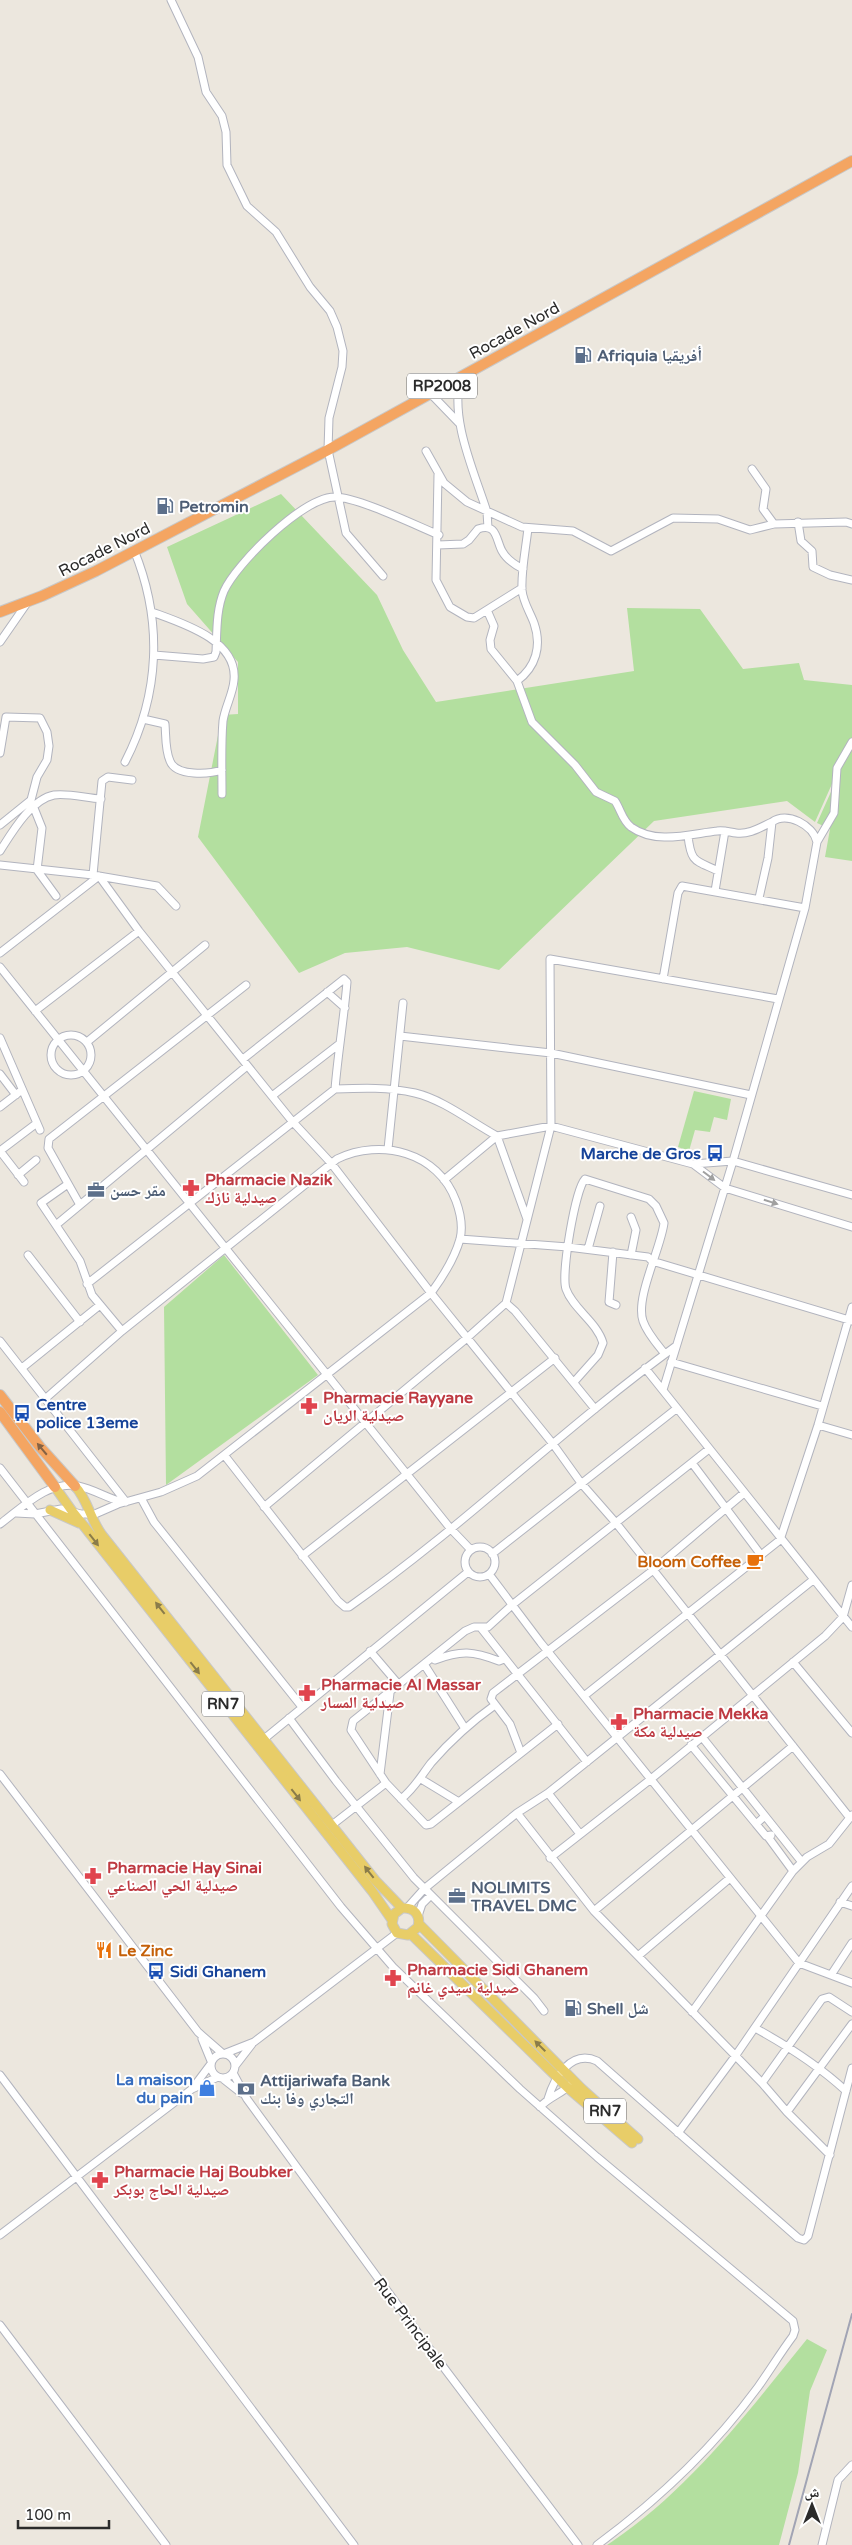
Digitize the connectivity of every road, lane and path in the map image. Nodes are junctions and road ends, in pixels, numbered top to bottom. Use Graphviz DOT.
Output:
graph roads {
  1 [pos="171,0"];
  2 [pos="852,161"];
  3 [pos="462,375"];
  4 [pos="430,393"];
  5 [pos="460,424"];
  6 [pos="328,450"];
  7 [pos="426,451"];
  8 [pos="752,468"];
  9 [pos="438,475"];
  10 [pos="338,497"];
  11 [pos="486,512"];
  12 [pos="798,522"];
  13 [pos="852,523"];
  14 [pos="774,524"];
  15 [pos="488,528"];
  16 [pos="528,528"];
  17 [pos="439,535"];
  18 [pos="438,545"];
  19 [pos="134,550"];
  20 [pos="524,570"];
  21 [pos="383,576"];
  22 [pos="852,580"];
  23 [pos="522,588"];
  24 [pos="27,603"];
  25 [pos="0,606"];
  26 [pos="487,610"];
  27 [pos="0,612"];
  28 [pos="152,612"];
  29 [pos="0,642"];
  30 [pos="217,644"];
  31 [pos="154,655"];
  32 [pos="517,681"];
  33 [pos="143,719"];
  34 [pos="852,742"];
  35 [pos="0,753"];
  36 [pos="125,762"];
  37 [pos="222,770"];
  38 [pos="132,780"];
  39 [pos="222,794"];
  40 [pos="101,799"];
  41 [pos="34,808"];
  42 [pos="772,822"];
  43 [pos="0,825"];
  44 [pos="724,830"];
  45 [pos="688,836"];
  46 [pos="816,842"];
  47 [pos="0,851"];
  48 [pos="0,865"];
  49 [pos="37,870"];
  50 [pos="718,871"];
  51 [pos="96,876"];
  52 [pos="715,891"];
  53 [pos="56,896"];
  54 [pos="759,898"];
  55 [pos="176,906"];
  56 [pos="805,908"];
  57 [pos="139,931"];
  58 [pos="205,945"];
  59 [pos="0,953"];
  60 [pos="0,967"];
  61 [pos="172,971"];
  62 [pos="663,979"];
  63 [pos="246,985"];
  64 [pos="328,992"];
  65 [pos="778,999"];
  66 [pos="403,1003"];
  67 [pos="345,1008"];
  68 [pos="35,1011"];
  69 [pos="207,1015"];
  70 [pos="400,1036"];
  71 [pos="0,1038"];
  72 [pos="58,1040"];
  73 [pos="87,1042"];
  74 [pos="338,1045"];
  75 [pos="551,1053"];
  76 [pos="245,1062"];
  77 [pos="83,1071"];
  78 [pos="0,1074"];
  79 [pos="335,1089"];
  80 [pos="22,1090"];
  81 [pos="394,1090"];
  82 [pos="751,1094"];
  83 [pos="16,1095"];
  84 [pos="272,1096"];
  85 [pos="104,1097"];
  86 [pos="0,1107"];
  87 [pos="292,1121"];
  88 [pos="551,1126"];
  89 [pos="497,1136"];
  90 [pos="388,1149"];
  91 [pos="146,1150"];
  92 [pos="0,1151"];
  93 [pos="36,1160"];
  94 [pos="733,1161"];
  95 [pos="331,1163"];
  96 [pos="693,1164"];
  97 [pos="18,1174"];
  98 [pos="444,1180"];
  99 [pos="24,1182"];
  100 [pos="68,1184"];
  101 [pos="725,1188"];
  102 [pos="852,1196"];
  103 [pos="189,1203"];
  104 [pos="80,1205"];
  105 [pos="600,1206"];
  106 [pos="631,1217"];
  107 [pos="528,1219"];
  108 [pos="56,1225"];
  109 [pos="852,1227"];
  110 [pos="460,1240"];
  111 [pos="521,1244"];
  112 [pos="568,1247"];
  113 [pos="225,1248"];
  114 [pos="588,1249"];
  115 [pos="613,1252"];
  116 [pos="631,1254"];
  117 [pos="28,1255"];
  118 [pos="652,1261"];
  119 [pos="699,1275"];
  120 [pos="87,1284"];
  121 [pos="431,1293"];
  122 [pos="506,1303"];
  123 [pos="100,1305"];
  124 [pos="616,1305"];
  125 [pos="852,1307"];
  126 [pos="850,1320"];
  127 [pos="80,1322"];
  128 [pos="122,1331"];
  129 [pos="467,1338"];
  130 [pos="0,1341"];
  131 [pos="676,1345"];
  132 [pos="664,1354"];
  133 [pos="555,1358"];
  134 [pos="671,1362"];
  135 [pos="22,1368"];
  136 [pos="645,1368"];
  137 [pos="328,1376"];
  138 [pos="574,1382"];
  139 [pos="664,1390"];
  140 [pos="510,1393"];
  141 [pos="0,1395"];
  142 [pos="46,1399"];
  143 [pos="822,1406"];
  144 [pos="595,1409"];
  145 [pos="676,1409"];
  146 [pos="0,1412"];
  147 [pos="365,1422"];
  148 [pos="818,1425"];
  149 [pos="852,1435"];
  150 [pos="553,1444"];
  151 [pos="709,1449"];
  152 [pos="225,1456"];
  153 [pos="692,1463"];
  154 [pos="0,1468"];
  155 [pos="407,1474"];
  156 [pos="581,1483"];
  157 [pos="75,1486"];
  158 [pos="56,1487"];
  159 [pos="744,1493"];
  160 [pos="141,1498"];
  161 [pos="124,1502"];
  162 [pos="27,1504"];
  163 [pos="264,1507"];
  164 [pos="726,1507"];
  165 [pos="50,1510"];
  166 [pos="72,1512"];
  167 [pos="16,1513"];
  168 [pos="35,1514"];
  169 [pos="91,1515"];
  170 [pos="616,1523"];
  171 [pos="0,1524"];
  172 [pos="83,1526"];
  173 [pos="450,1528"];
  174 [pos="780,1540"];
  175 [pos="471,1550"];
  176 [pos="492,1554"];
  177 [pos="761,1555"];
  178 [pos="302,1556"];
  179 [pos="652,1571"];
  180 [pos="468,1572"];
  181 [pos="489,1574"];
  182 [pos="813,1580"];
  183 [pos="852,1585"];
  184 [pos="512,1605"];
  185 [pos="687,1613"];
  186 [pos="843,1617"];
  187 [pos="852,1627"];
  188 [pos="481,1628"];
  189 [pos="370,1651"];
  190 [pos="547,1651"];
  191 [pos="719,1654"];
  192 [pos="432,1658"];
  193 [pos="504,1659"];
  194 [pos="794,1662"];
  195 [pos="424,1664"];
  196 [pos="516,1675"];
  197 [pos="399,1685"];
  198 [pos="390,1693"];
  199 [pos="752,1695"];
  200 [pos="584,1696"];
  201 [pos="495,1705"];
  202 [pos="302,1707"];
  203 [pos="289,1718"];
  204 [pos="558,1724"];
  205 [pos="464,1727"];
  206 [pos="852,1733"];
  207 [pos="617,1737"];
  208 [pos="702,1737"];
  209 [pos="264,1739"];
  210 [pos="691,1746"];
  211 [pos="793,1746"];
  212 [pos="521,1753"];
  213 [pos="587,1762"];
  214 [pos="0,1774"];
  215 [pos="380,1774"];
  216 [pos="420,1779"];
  217 [pos="651,1779"];
  218 [pos="386,1782"];
  219 [pos="742,1788"];
  220 [pos="548,1793"];
  221 [pos="732,1796"];
  222 [pos="401,1799"];
  223 [pos="459,1802"];
  224 [pos="356,1807"];
  225 [pos="517,1814"];
  226 [pos="765,1816"];
  227 [pos="851,1816"];
  228 [pos="756,1824"];
  229 [pos="332,1825"];
  230 [pos="692,1830"];
  231 [pos="777,1830"];
  232 [pos="580,1834"];
  233 [pos="768,1837"];
  234 [pos="550,1858"];
  235 [pos="801,1862"];
  236 [pos="793,1871"];
  237 [pos="730,1878"];
  238 [pos="852,1886"];
  239 [pos="424,1889"];
  240 [pos="430,1896"];
  241 [pos="840,1902"];
  242 [pos="852,1906"];
  243 [pos="404,1908"];
  244 [pos="594,1910"];
  245 [pos="760,1917"];
  246 [pos="392,1920"];
  247 [pos="419,1920"];
  248 [pos="397,1933"];
  249 [pos="411,1934"];
  250 [pos="852,1942"];
  251 [pos="377,1950"];
  252 [pos="638,1956"];
  253 [pos="799,1963"];
  254 [pos="831,1975"];
  255 [pos="852,1983"];
  256 [pos="544,2011"];
  257 [pos="692,2012"];
  258 [pos="852,2012"];
  259 [pos="852,2024"];
  260 [pos="755,2028"];
  261 [pos="198,2032"];
  262 [pos="254,2042"];
  263 [pos="788,2046"];
  264 [pos="224,2053"];
  265 [pos="736,2055"];
  266 [pos="211,2063"];
  267 [pos="822,2068"];
  268 [pos="852,2068"];
  269 [pos="234,2069"];
  270 [pos="560,2073"];
  271 [pos="0,2075"];
  272 [pos="220,2078"];
  273 [pos="762,2083"];
  274 [pos="571,2084"];
  275 [pos="192,2089"];
  276 [pos="846,2091"];
  277 [pos="548,2098"];
  278 [pos="247,2099"];
  279 [pos="540,2107"];
  280 [pos="787,2112"];
  281 [pos="678,2134"];
  282 [pos="635,2141"];
  283 [pos="830,2155"];
  284 [pos="76,2178"];
  285 [pos="0,2235"];
  286 [pos="0,2325"];
  287 [pos="852,2465"];
  288 [pos="166,2545"];
  289 [pos="354,2545"];
  290 [pos="578,2545"];
  291 [pos="597,2545"];
  292 [pos="824,2545"];
  1 -- 6 [label="street"];
  2 -- 3 [label="highway, Rocade Nord / RP2008"];
  3 -- 4 [label="highway, Rocade Nord / RP2008"];
  3 -- 5 [label="street"];
  4 -- 5 [label="street"];
  4 -- 6 [label="highway, Rocade Nord / RP2008"];
  5 -- 11 [label="street"];
  6 -- 10 [label="street"];
  6 -- 19 [label="highway, Rocade Nord / RP2008"];
  7 -- 9 [label="street"];
  8 -- 14 [label="street"];
  9 -- 11 [label="street"];
  9 -- 17 [label="street"];
  10 -- 17 [label="street"];
  10 -- 21 [label="street"];
  10 -- 30 [label="street"];
  11 -- 15 [label="street"];
  11 -- 16 [label="street"];
  12 -- 13 [label="street"];
  12 -- 14 [label="street"];
  12 -- 22 [label="street"];
  14 -- 16 [label="street"];
  15 -- 18 [label="street"];
  15 -- 20 [label="street"];
  16 -- 20 [label="street"];
  17 -- 18 [label="street"];
  18 -- 26 [label="street"];
  19 -- 24 [label="highway, Rocade Nord / RP2008"];
  19 -- 28 [label="street"];
  20 -- 23 [label="street"];
  23 -- 26 [label="street"];
  23 -- 32 [label="street"];
  24 -- 25 [label="highway, Rocade Nord / RP2008"];
  24 -- 27 [label="highway, Rocade Nord / RP2008"];
  24 -- 29 [label="street"];
  26 -- 32 [label="street"];
  28 -- 30 [label="street"];
  28 -- 31 [label="street"];
  30 -- 31 [label="street"];
  30 -- 37 [label="street"];
  31 -- 33 [label="street"];
  32 -- 45 [label="street"];
  33 -- 36 [label="street"];
  33 -- 37 [label="street"];
  34 -- 46 [label="street"];
  35 -- 43 [label="street"];
  37 -- 39 [label="street"];
  38 -- 40 [label="street"];
  40 -- 41 [label="street"];
  40 -- 51 [label="street"];
  41 -- 47 [label="street"];
  41 -- 49 [label="street"];
  42 -- 44 [label="street"];
  42 -- 46 [label="street"];
  42 -- 54 [label="street"];
  44 -- 45 [label="street"];
  44 -- 50 [label="street"];
  45 -- 50 [label="street"];
  46 -- 56 [label="street"];
  48 -- 49 [label="street"];
  49 -- 51 [label="street"];
  49 -- 53 [label="street"];
  50 -- 52 [label="street"];
  51 -- 55 [label="street"];
  51 -- 57 [label="street"];
  51 -- 59 [label="street"];
  52 -- 54 [label="street"];
  52 -- 62 [label="street"];
  54 -- 56 [label="street"];
  56 -- 65 [label="street"];
  57 -- 61 [label="street"];
  57 -- 68 [label="street"];
  58 -- 61 [label="street"];
  60 -- 68 [label="street"];
  61 -- 69 [label="street"];
  61 -- 73 [label="street"];
  62 -- 65 [label="street"];
  62 -- 75 [label="street"];
  63 -- 69 [label="street"];
  64 -- 67 [label="street"];
  64 -- 67 [label="street"];
  64 -- 76 [label="street"];
  65 -- 82 [label="street"];
  66 -- 70 [label="street"];
  67 -- 74 [label="street"];
  68 -- 72 [label="street"];
  69 -- 76 [label="street"];
  69 -- 85 [label="street"];
  70 -- 75 [label="street"];
  70 -- 81 [label="street"];
  71 -- 80 [label="street"];
  72 -- 73 [label="street"];
  72 -- 77 [label="street"];
  72 -- 77 [label="street"];
  73 -- 77 [label="street"];
  74 -- 79 [label="street"];
  74 -- 84 [label="street"];
  75 -- 82 [label="street"];
  75 -- 88 [label="street"];
  76 -- 84 [label="street"];
  76 -- 91 [label="street"];
  77 -- 85 [label="street"];
  78 -- 83 [label="street"];
  79 -- 81 [label="street"];
  79 -- 87 [label="street"];
  80 -- 83 [label="street"];
  80 -- 92 [label="street"];
  81 -- 89 [label="street"];
  81 -- 90 [label="street"];
  82 -- 94 [label="street"];
  83 -- 86 [label="street"];
  84 -- 87 [label="street"];
  85 -- 91 [label="street"];
  85 -- 100 [label="street"];
  87 -- 95 [label="street"];
  87 -- 103 [label="street"];
  88 -- 89 [label="street"];
  88 -- 96 [label="street"];
  88 -- 107 [label="street"];
  89 -- 98 [label="street"];
  89 -- 107 [label="street"];
  90 -- 95 [label="street"];
  90 -- 98 [label="street"];
  91 -- 103 [label="street"];
  91 -- 104 [label="street"];
  92 -- 97 [label="street"];
  93 -- 97 [label="street"];
  94 -- 96 [label="street"];
  94 -- 101 [label="street"];
  94 -- 102 [label="street"];
  95 -- 113 [label="street"];
  95 -- 121 [label="street"];
  96 -- 101 [label="street, one-way"];
  97 -- 99 [label="street"];
  98 -- 110 [label="street"];
  100 -- 104 [label="street"];
  100 -- 108 [label="street"];
  101 -- 109 [label="street, one-way"];
  101 -- 119 [label="street"];
  103 -- 113 [label="street"];
  103 -- 120 [label="street"];
  104 -- 108 [label="street"];
  105 -- 114 [label="street"];
  106 -- 116 [label="street"];
  107 -- 111 [label="street"];
  108 -- 120 [label="street"];
  110 -- 111 [label="street"];
  110 -- 121 [label="street"];
  111 -- 112 [label="street"];
  111 -- 122 [label="street"];
  112 -- 114 [label="street"];
  112 -- 118 [label="street"];
  112 -- 138 [label="street"];
  113 -- 128 [label="street"];
  113 -- 137 [label="street"];
  114 -- 115 [label="street"];
  115 -- 116 [label="street"];
  115 -- 124 [label="street"];
  116 -- 118 [label="street"];
  117 -- 127 [label="street"];
  118 -- 119 [label="street"];
  118 -- 132 [label="street"];
  119 -- 126 [label="street"];
  119 -- 131 [label="street"];
  120 -- 123 [label="street"];
  121 -- 129 [label="street"];
  121 -- 137 [label="street"];
  122 -- 129 [label="street"];
  122 -- 133 [label="street"];
  123 -- 127 [label="street"];
  123 -- 128 [label="street"];
  125 -- 126 [label="street"];
  126 -- 143 [label="street"];
  127 -- 135 [label="street"];
  128 -- 142 [label="street"];
  129 -- 140 [label="street"];
  129 -- 147 [label="street"];
  130 -- 135 [label="street"];
  131 -- 132 [label="street"];
  131 -- 134 [label="street"];
  132 -- 136 [label="street"];
  133 -- 138 [label="street"];
  133 -- 140 [label="street"];
  134 -- 139 [label="street"];
  134 -- 143 [label="street"];
  135 -- 142 [label="street"];
  136 -- 139 [label="street"];
  136 -- 144 [label="street"];
  137 -- 147 [label="street"];
  137 -- 152 [label="street"];
  138 -- 144 [label="street"];
  139 -- 145 [label="street"];
  140 -- 150 [label="street"];
  140 -- 155 [label="street"];
  157 -- 141 [label="highway, RN7, one-way"];
  142 -- 161 [label="street"];
  143 -- 148 [label="street"];
  144 -- 150 [label="street"];
  145 -- 151 [label="street"];
  145 -- 156 [label="street"];
  146 -- 158 [label="highway, RN7"];
  147 -- 155 [label="street"];
  147 -- 163 [label="street"];
  148 -- 149 [label="street"];
  148 -- 174 [label="street"];
  150 -- 156 [label="street"];
  150 -- 173 [label="street"];
  151 -- 153 [label="street"];
  151 -- 159 [label="street"];
  152 -- 160 [label="street"];
  152 -- 163 [label="street"];
  153 -- 164 [label="street"];
  153 -- 170 [label="street"];
  154 -- 162 [label="street"];
  155 -- 173 [label="street"];
  155 -- 178 [label="street"];
  156 -- 170 [label="street"];
  156 -- 176 [label="street"];
  157 -- 158 [label="street"];
  157 -- 161 [label="street"];
  157 -- 169 [label="main road, RN7"];
  158 -- 162 [label="street"];
  158 -- 166 [label="main road, RN7"];
  159 -- 164 [label="street"];
  159 -- 174 [label="street"];
  160 -- 161 [label="street"];
  160 -- 202 [label="street"];
  161 -- 169 [label="street"];
  162 -- 167 [label="street"];
  162 -- 168 [label="street"];
  163 -- 178 [label="street"];
  164 -- 177 [label="street"];
  164 -- 179 [label="street"];
  165 -- 166 [label="street"];
  165 -- 168 [label="street"];
  165 -- 172 [label="main road"];
  166 -- 169 [label="street"];
  166 -- 172 [label="main road, RN7"];
  167 -- 168 [label="street"];
  167 -- 171 [label="street"];
  168 -- 251 [label="street"];
  209 -- 169 [label="main road, RN7, one-way"];
  170 -- 179 [label="street"];
  170 -- 184 [label="street"];
  172 -- 246 [label="main road, RN7, one-way"];
  173 -- 175 [label="street"];
  173 -- 178 [label="street"];
  174 -- 177 [label="street"];
  174 -- 182 [label="street"];
  175 -- 176 [label="street"];
  175 -- 180 [label="street"];
  176 -- 181 [label="street"];
  177 -- 185 [label="street"];
  179 -- 185 [label="street"];
  179 -- 190 [label="street"];
  180 -- 181 [label="street"];
  180 -- 189 [label="street"];
  181 -- 184 [label="street"];
  182 -- 186 [label="street"];
  182 -- 191 [label="street"];
  183 -- 186 [label="street"];
  184 -- 188 [label="street"];
  184 -- 190 [label="street"];
  185 -- 191 [label="street"];
  185 -- 200 [label="street"];
  186 -- 187 [label="street"];
  186 -- 194 [label="street"];
  188 -- 192 [label="street"];
  188 -- 193 [label="street"];
  189 -- 197 [label="street"];
  189 -- 202 [label="street"];
  190 -- 196 [label="street"];
  190 -- 200 [label="street"];
  191 -- 199 [label="street"];
  191 -- 207 [label="street"];
  192 -- 193 [label="street"];
  192 -- 195 [label="street"];
  193 -- 196 [label="street"];
  194 -- 199 [label="street"];
  194 -- 206 [label="street"];
  195 -- 197 [label="street"];
  195 -- 205 [label="street"];
  196 -- 201 [label="street"];
  196 -- 204 [label="street"];
  197 -- 198 [label="street"];
  198 -- 215 [label="street"];
  198 -- 215 [label="street"];
  199 -- 208 [label="street"];
  199 -- 211 [label="street"];
  200 -- 207 [label="street"];
  201 -- 205 [label="street"];
  201 -- 212 [label="street"];
  202 -- 203 [label="street"];
  203 -- 209 [label="street"];
  203 -- 224 [label="street"];
  204 -- 212 [label="street"];
  204 -- 213 [label="street"];
  205 -- 216 [label="street"];
  207 -- 213 [label="street"];
  207 -- 217 [label="street"];
  208 -- 210 [label="street"];
  208 -- 219 [label="street"];
  209 -- 229 [label="main road, RN7"];
  210 -- 217 [label="street"];
  210 -- 221 [label="street"];
  211 -- 219 [label="street"];
  211 -- 227 [label="street"];
  212 -- 223 [label="street"];
  213 -- 220 [label="street"];
  214 -- 261 [label="street"];
  215 -- 218 [label="street"];
  216 -- 222 [label="street"];
  216 -- 223 [label="street"];
  217 -- 230 [label="street"];
  217 -- 232 [label="street"];
  218 -- 222 [label="street"];
  218 -- 224 [label="street"];
  219 -- 221 [label="street"];
  219 -- 226 [label="street"];
  220 -- 225 [label="street"];
  220 -- 232 [label="street"];
  221 -- 228 [label="street"];
  221 -- 230 [label="street"];
  222 -- 223 [label="street"];
  224 -- 229 [label="street"];
  224 -- 239 [label="street"];
  225 -- 234 [label="street"];
  225 -- 239 [label="street"];
  226 -- 228 [label="street"];
  226 -- 231 [label="street"];
  227 -- 235 [label="street"];
  228 -- 233 [label="street"];
  243 -- 229 [label="main road, RN7, one-way"];
  230 -- 237 [label="street"];
  230 -- 244 [label="street"];
  231 -- 233 [label="street"];
  231 -- 235 [label="street"];
  232 -- 234 [label="street"];
  233 -- 236 [label="street"];
  234 -- 244 [label="street"];
  235 -- 236 [label="street"];
  236 -- 245 [label="street"];
  237 -- 245 [label="street"];
  237 -- 252 [label="street"];
  238 -- 241 [label="street"];
  239 -- 240 [label="street"];
  239 -- 243 [label="street"];
  240 -- 247 [label="street"];
  240 -- 256 [label="street"];
  241 -- 242 [label="street"];
  241 -- 253 [label="street"];
  243 -- 246 [label="main road"];
  243 -- 247 [label="main road, RN7"];
  244 -- 252 [label="street"];
  245 -- 253 [label="street"];
  245 -- 257 [label="street"];
  246 -- 248 [label="main road, RN7"];
  247 -- 249 [label="main road"];
  270 -- 247 [label="main road, RN7, one-way"];
  248 -- 249 [label="main road"];
  248 -- 251 [label="street"];
  249 -- 270 [label="main road, RN7"];
  250 -- 254 [label="street"];
  251 -- 262 [label="street"];
  251 -- 279 [label="street"];
  252 -- 257 [label="street"];
  253 -- 254 [label="street"];
  253 -- 260 [label="street"];
  254 -- 255 [label="street"];
  257 -- 265 [label="street"];
  258 -- 263 [label="street"];
  259 -- 267 [label="street"];
  260 -- 263 [label="street"];
  260 -- 265 [label="street"];
  261 -- 264 [label="street"];
  261 -- 266 [label="street"];
  262 -- 264 [label="street"];
  262 -- 269 [label="street"];
  263 -- 267 [label="street"];
  263 -- 273 [label="street"];
  264 -- 266 [label="street"];
  264 -- 269 [label="street"];
  265 -- 273 [label="street"];
  265 -- 281 [label="street"];
  266 -- 272 [label="street"];
  266 -- 275 [label="street"];
  267 -- 276 [label="street"];
  267 -- 280 [label="street"];
  268 -- 276 [label="street"];
  269 -- 272 [label="street"];
  269 -- 278 [label="street"];
  270 -- 274 [label="main road, RN7"];
  270 -- 277 [label="street"];
  270 -- 281 [label="street"];
  271 -- 284 [label="street"];
  272 -- 275 [label="street"];
  272 -- 278 [label="street"];
  273 -- 280 [label="street"];
  274 -- 277 [label="street"];
  274 -- 282 [label="main road, RN7"];
  275 -- 284 [label="street"];
  276 -- 283 [label="street"];
  277 -- 279 [label="street"];
  278 -- 290 [label="street, Rue Principale"];
  279 -- 291 [label="street"];
  280 -- 283 [label="street"];
  281 -- 283 [label="street"];
  284 -- 285 [label="street"];
  284 -- 289 [label="street"];
  286 -- 288 [label="street"];
  287 -- 292 [label="street"];
}
